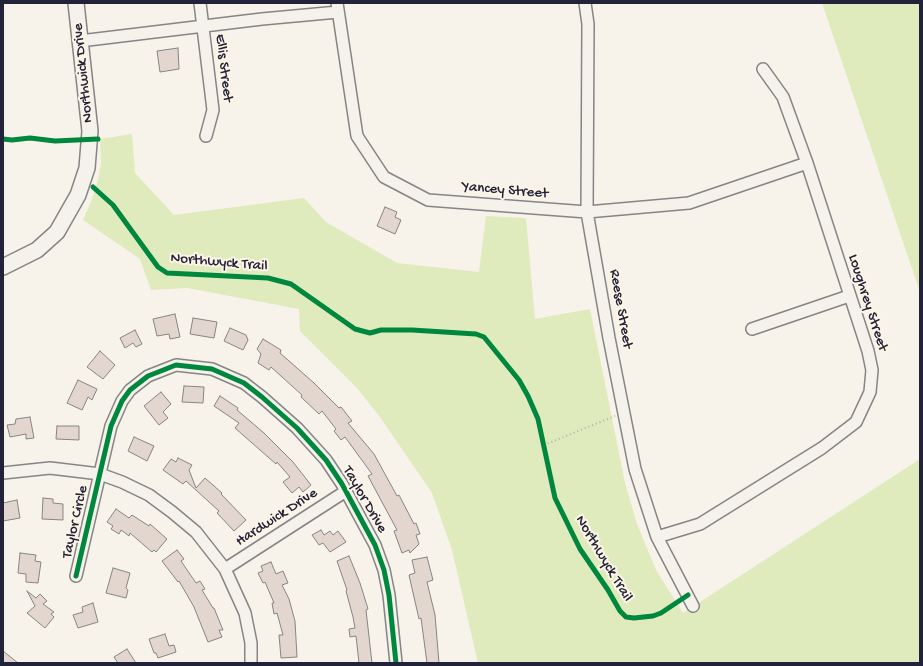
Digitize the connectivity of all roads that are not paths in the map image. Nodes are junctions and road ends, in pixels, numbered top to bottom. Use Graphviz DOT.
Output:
graph roads {
  1 [pos="76,3"];
  2 [pos="200,3"];
  3 [pos="585,3"];
  4 [pos="337,7"];
  5 [pos="202,27"];
  6 [pos="80,41"];
  7 [pos="763,69"];
  8 [pos="206,136"];
  9 [pos="807,163"];
  10 [pos="587,212"];
  11 [pos="3,267"];
  12 [pos="849,296"];
  13 [pos="752,329"];
  14 [pos="3,473"];
  15 [pos="100,474"];
  16 [pos="346,492"];
  17 [pos="656,537"];
  18 [pos="224,569"];
  19 [pos="76,576"];
  20 [pos="694,606"];
  21 [pos="251,663"];
  22 [pos="396,663"];
  1 -- 6 [label="street, Northwick Drive"];
  2 -- 5 [label="street, Ellis Street"];
  3 -- 10 [label="street, Reese Street"];
  4 -- 5 [label="street"];
  4 -- 10 [label="street, Yancey Street"];
  5 -- 6 [label="street"];
  5 -- 8 [label="street, Ellis Street"];
  6 -- 11 [label="street, Northwick Drive"];
  7 -- 9 [label="street, Loughrey Street"];
  9 -- 10 [label="street, Yancey Street"];
  9 -- 12 [label="street, Loughrey Street"];
  10 -- 17 [label="street, Reese Street"];
  12 -- 13 [label="street"];
  12 -- 17 [label="street, Loughrey Street"];
  14 -- 15 [label="street"];
  15 -- 16 [label="street, Taylor Drive"];
  15 -- 18 [label="street"];
  15 -- 19 [label="street, Taylor Circle"];
  16 -- 18 [label="street, Hardwick Drive"];
  16 -- 22 [label="street, Taylor Drive"];
  17 -- 20 [label="street, Reese Street"];
  18 -- 21 [label="street"];
}
